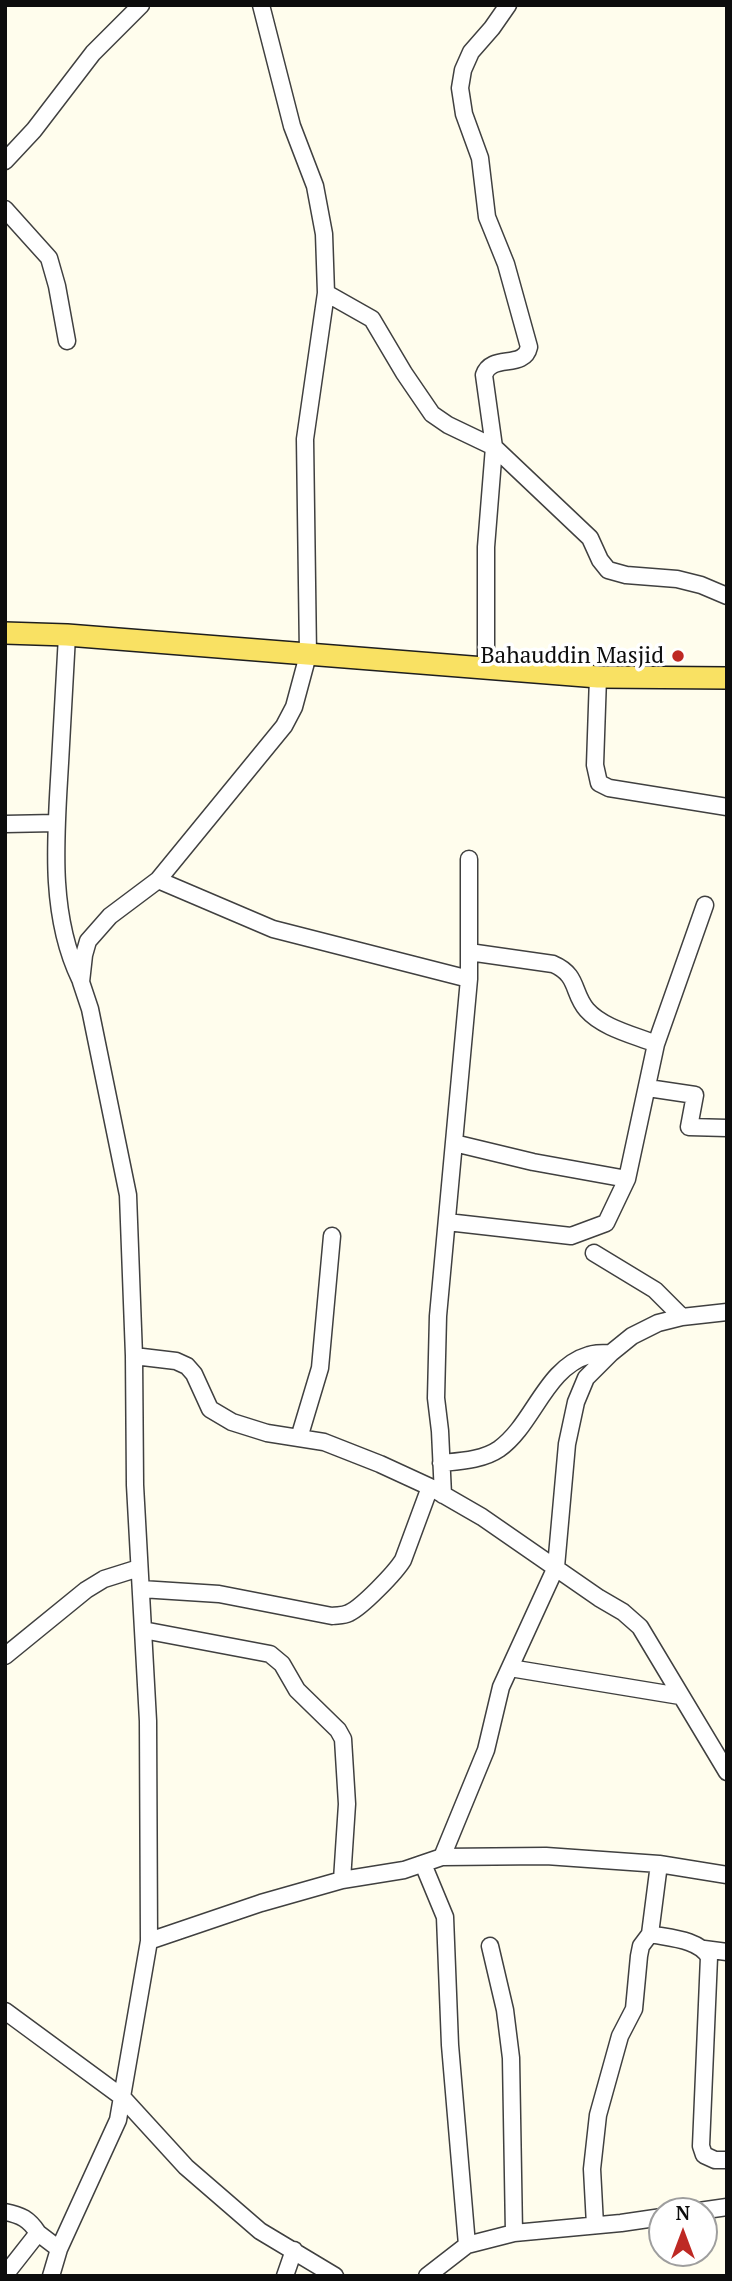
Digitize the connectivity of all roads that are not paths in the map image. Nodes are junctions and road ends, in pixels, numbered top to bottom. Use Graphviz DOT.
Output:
graph roads {
  1 [pos="141,5"];
  2 [pos="261,5"];
  3 [pos="508,5"];
  4 [pos="5,161"];
  5 [pos="5,209"];
  6 [pos="327,293"];
  7 [pos="67,341"];
  8 [pos="494,447"];
  9 [pos="727,596"];
  10 [pos="5,634"];
  11 [pos="67,635"];
  12 [pos="308,655"];
  13 [pos="486,668"];
  14 [pos="598,677"];
  15 [pos="727,678"];
  16 [pos="727,807"];
  17 [pos="56,823"];
  18 [pos="5,824"];
  19 [pos="470,859"];
  20 [pos="158,880"];
  21 [pos="705,905"];
  22 [pos="469,952"];
  23 [pos="469,979"];
  24 [pos="81,982"];
  25 [pos="656,1044"];
  26 [pos="648,1088"];
  27 [pos="727,1128"];
  28 [pos="454,1143"];
  29 [pos="627,1179"];
  30 [pos="447,1222"];
  31 [pos="332,1236"];
  32 [pos="594,1253"];
  33 [pos="727,1312"];
  34 [pos="682,1317"];
  35 [pos="611,1353"];
  36 [pos="134,1356"];
  37 [pos="299,1438"];
  38 [pos="441,1462"];
  39 [pos="436,1491"];
  40 [pos="556,1567"];
  41 [pos="139,1568"];
  42 [pos="141,1590"];
  43 [pos="143,1630"];
  44 [pos="5,1656"];
  45 [pos="510,1668"];
  46 [pos="680,1696"];
  47 [pos="727,1772"];
  48 [pos="442,1857"];
  49 [pos="423,1864"];
  50 [pos="659,1864"];
  51 [pos="727,1875"];
  52 [pos="342,1880"];
  53 [pos="650,1934"];
  54 [pos="149,1941"];
  55 [pos="489,1946"];
  56 [pos="704,1949"];
  57 [pos="727,1952"];
  58 [pos="5,2011"];
  59 [pos="122,2097"];
  60 [pos="727,2160"];
  61 [pos="5,2212"];
  62 [pos="648,2219"];
  63 [pos="595,2225"];
  64 [pos="38,2232"];
  65 [pos="514,2232"];
  66 [pos="467,2245"];
  67 [pos="59,2249"];
  68 [pos="294,2250"];
  69 [pos="5,2275"];
  70 [pos="51,2276"];
  71 [pos="285,2276"];
  72 [pos="335,2276"];
  73 [pos="428,2276"];
  1 -- 4 [label="street"];
  2 -- 6 [label="street"];
  3 -- 8 [label="street"];
  5 -- 7 [label="street"];
  6 -- 8 [label="street"];
  6 -- 12 [label="street"];
  8 -- 9 [label="street"];
  8 -- 13 [label="street"];
  10 -- 11 [label="main road"];
  11 -- 12 [label="main road"];
  11 -- 17 [label="street"];
  12 -- 13 [label="main road"];
  12 -- 20 [label="street"];
  13 -- 14 [label="main road"];
  14 -- 15 [label="main road"];
  14 -- 16 [label="street"];
  17 -- 18 [label="street"];
  17 -- 24 [label="street"];
  19 -- 22 [label="street"];
  20 -- 23 [label="street"];
  20 -- 24 [label="street"];
  21 -- 25 [label="street"];
  22 -- 23 [label="street"];
  22 -- 25 [label="street"];
  23 -- 28 [label="street"];
  24 -- 36 [label="street"];
  25 -- 26 [label="street"];
  26 -- 27 [label="street"];
  26 -- 29 [label="street"];
  28 -- 29 [label="street"];
  28 -- 30 [label="street"];
  29 -- 30 [label="street"];
  30 -- 38 [label="street"];
  31 -- 37 [label="street"];
  32 -- 34 [label="street"];
  33 -- 34 [label="street"];
  34 -- 35 [label="street"];
  35 -- 38 [label="street"];
  35 -- 40 [label="street"];
  36 -- 37 [label="street"];
  36 -- 41 [label="street"];
  37 -- 39 [label="street"];
  38 -- 39 [label="street"];
  39 -- 40 [label="street"];
  39 -- 42 [label="street"];
  40 -- 45 [label="street"];
  40 -- 46 [label="street"];
  41 -- 42 [label="street"];
  41 -- 44 [label="street"];
  42 -- 43 [label="street"];
  43 -- 52 [label="street"];
  43 -- 54 [label="street"];
  45 -- 46 [label="street"];
  45 -- 48 [label="street"];
  46 -- 47 [label="street"];
  48 -- 49 [label="street"];
  48 -- 50 [label="street"];
  49 -- 52 [label="street"];
  49 -- 66 [label="street"];
  50 -- 51 [label="street"];
  50 -- 53 [label="street"];
  52 -- 54 [label="street"];
  53 -- 56 [label="street"];
  53 -- 63 [label="street"];
  54 -- 59 [label="street"];
  55 -- 65 [label="street"];
  56 -- 57 [label="street"];
  56 -- 60 [label="street"];
  58 -- 59 [label="street"];
  59 -- 67 [label="street"];
  59 -- 68 [label="street"];
  61 -- 64 [label="street"];
  62 -- 63 [label="street"];
  63 -- 65 [label="street"];
  64 -- 67 [label="street"];
  64 -- 69 [label="street"];
  65 -- 66 [label="street"];
  66 -- 73 [label="street"];
  67 -- 70 [label="street"];
  68 -- 71 [label="street"];
  68 -- 72 [label="street"];
}
